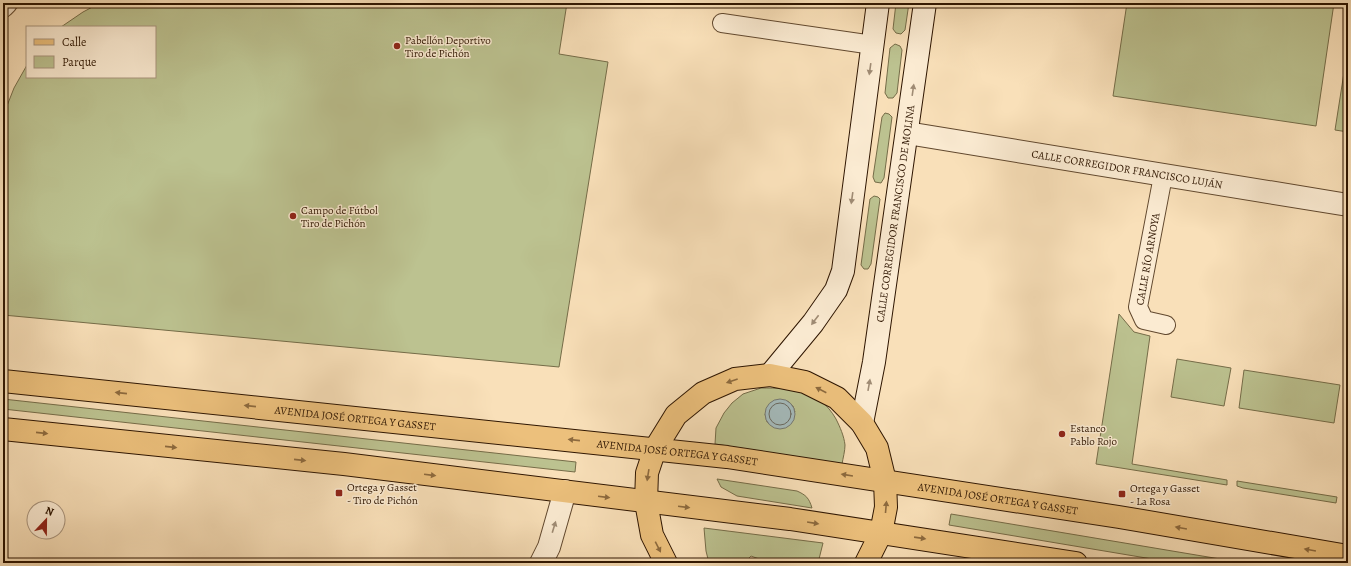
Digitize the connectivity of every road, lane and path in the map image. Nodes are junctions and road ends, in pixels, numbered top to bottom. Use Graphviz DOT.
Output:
graph roads {
  1 [pos="6,3"];
  2 [pos="878,3"];
  3 [pos="925,3"];
  4 [pos="3,6"];
  5 [pos="722,23"];
  6 [pos="873,45"];
  7 [pos="907,132"];
  8 [pos="1163,176"];
  9 [pos="1348,205"];
  10 [pos="1166,325"];
  11 [pos="770,375"];
  12 [pos="3,381"];
  13 [pos="862,423"];
  14 [pos="3,429"];
  15 [pos="655,449"];
  16 [pos="885,481"];
  17 [pos="565,491"];
  18 [pos="646,502"];
  19 [pos="881,533"];
  20 [pos="1348,556"];
  21 [pos="541,563"];
  22 [pos="666,563"];
  23 [pos="866,563"];
  24 [pos="1076,563"];
  1 -- 4 [label="main road"];
  2 -- 6 [label="main road"];
  7 -- 3 [label="main road, CALLE CORREGIDOR FRANCISCO DE MOLINA, one-way"];
  5 -- 6 [label="lane"];
  6 -- 11 [label="main road, one-way"];
  7 -- 8 [label="main road, CALLE CORREGIDOR FRANCISCO LUJÁN"];
  13 -- 7 [label="main road, CALLE CORREGIDOR FRANCISCO DE MOLINA, one-way"];
  8 -- 9 [label="main road, CALLE CORREGIDOR FRANCISCO LUJÁN"];
  8 -- 10 [label="lane, CALLE RÍO ARNOYA"];
  13 -- 11 [label="main road, one-way"];
  11 -- 15 [label="main road, one-way"];
  15 -- 12 [label="main road, AVENIDA JOSÉ ORTEGA Y GASSET, one-way"];
  13 -- 16 [label="main road"];
  14 -- 17 [label="main road, one-way"];
  16 -- 15 [label="main road, AVENIDA JOSÉ ORTEGA Y GASSET, one-way"];
  15 -- 18 [label="main road, one-way"];
  19 -- 16 [label="main road, one-way"];
  20 -- 16 [label="main road, AVENIDA JOSÉ ORTEGA Y GASSET, one-way"];
  17 -- 18 [label="main road, one-way"];
  21 -- 17 [label="main road, one-way"];
  18 -- 19 [label="main road, one-way"];
  18 -- 22 [label="main road, one-way"];
  19 -- 23 [label="main road"];
  19 -- 24 [label="main road, one-way"];
}
